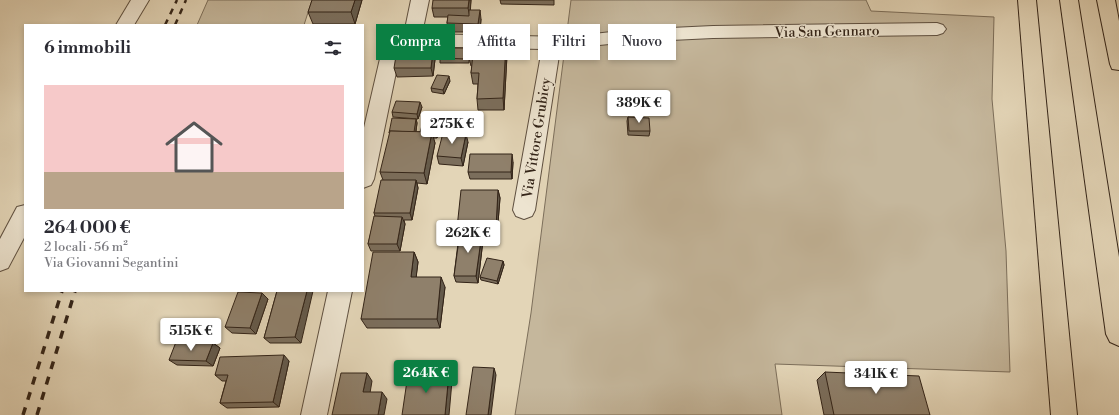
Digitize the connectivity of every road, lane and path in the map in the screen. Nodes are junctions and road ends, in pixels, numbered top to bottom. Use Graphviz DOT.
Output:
graph roads {
  1 [pos="140,0"];
  2 [pos="420,0"];
  3 [pos="1027,0"];
  4 [pos="1069,0"];
  5 [pos="1106,0"];
  6 [pos="127,24"];
  7 [pos="413,24"];
  8 [pos="937,29"];
  9 [pos="455,38"];
  10 [pos="600,39"];
  11 [pos="538,42"];
  12 [pos="389,60"];
  13 [pos="549,60"];
  14 [pos="1119,64"];
  15 [pos="364,174"];
  16 [pos="524,210"];
  17 [pos="24,216"];
  18 [pos="0,261"];
  19 [pos="340,292"];
  20 [pos="1119,334"];
  21 [pos="314,415"];
  22 [pos="1064,415"];
  1 -- 6 [label="street"];
  2 -- 7 [label="street"];
  3 -- 22 [label="highway"];
  4 -- 20 [label="highway"];
  5 -- 14 [label="highway"];
  8 -- 10 [label="street, Via San Gennaro"];
  9 -- 11 [label="street, Via San Gennaro"];
  12 -- 15 [label="street"];
  13 -- 16 [label="street, Via Vittore Grubicy"];
  17 -- 18 [label="street"];
  19 -- 21 [label="street"];
}
